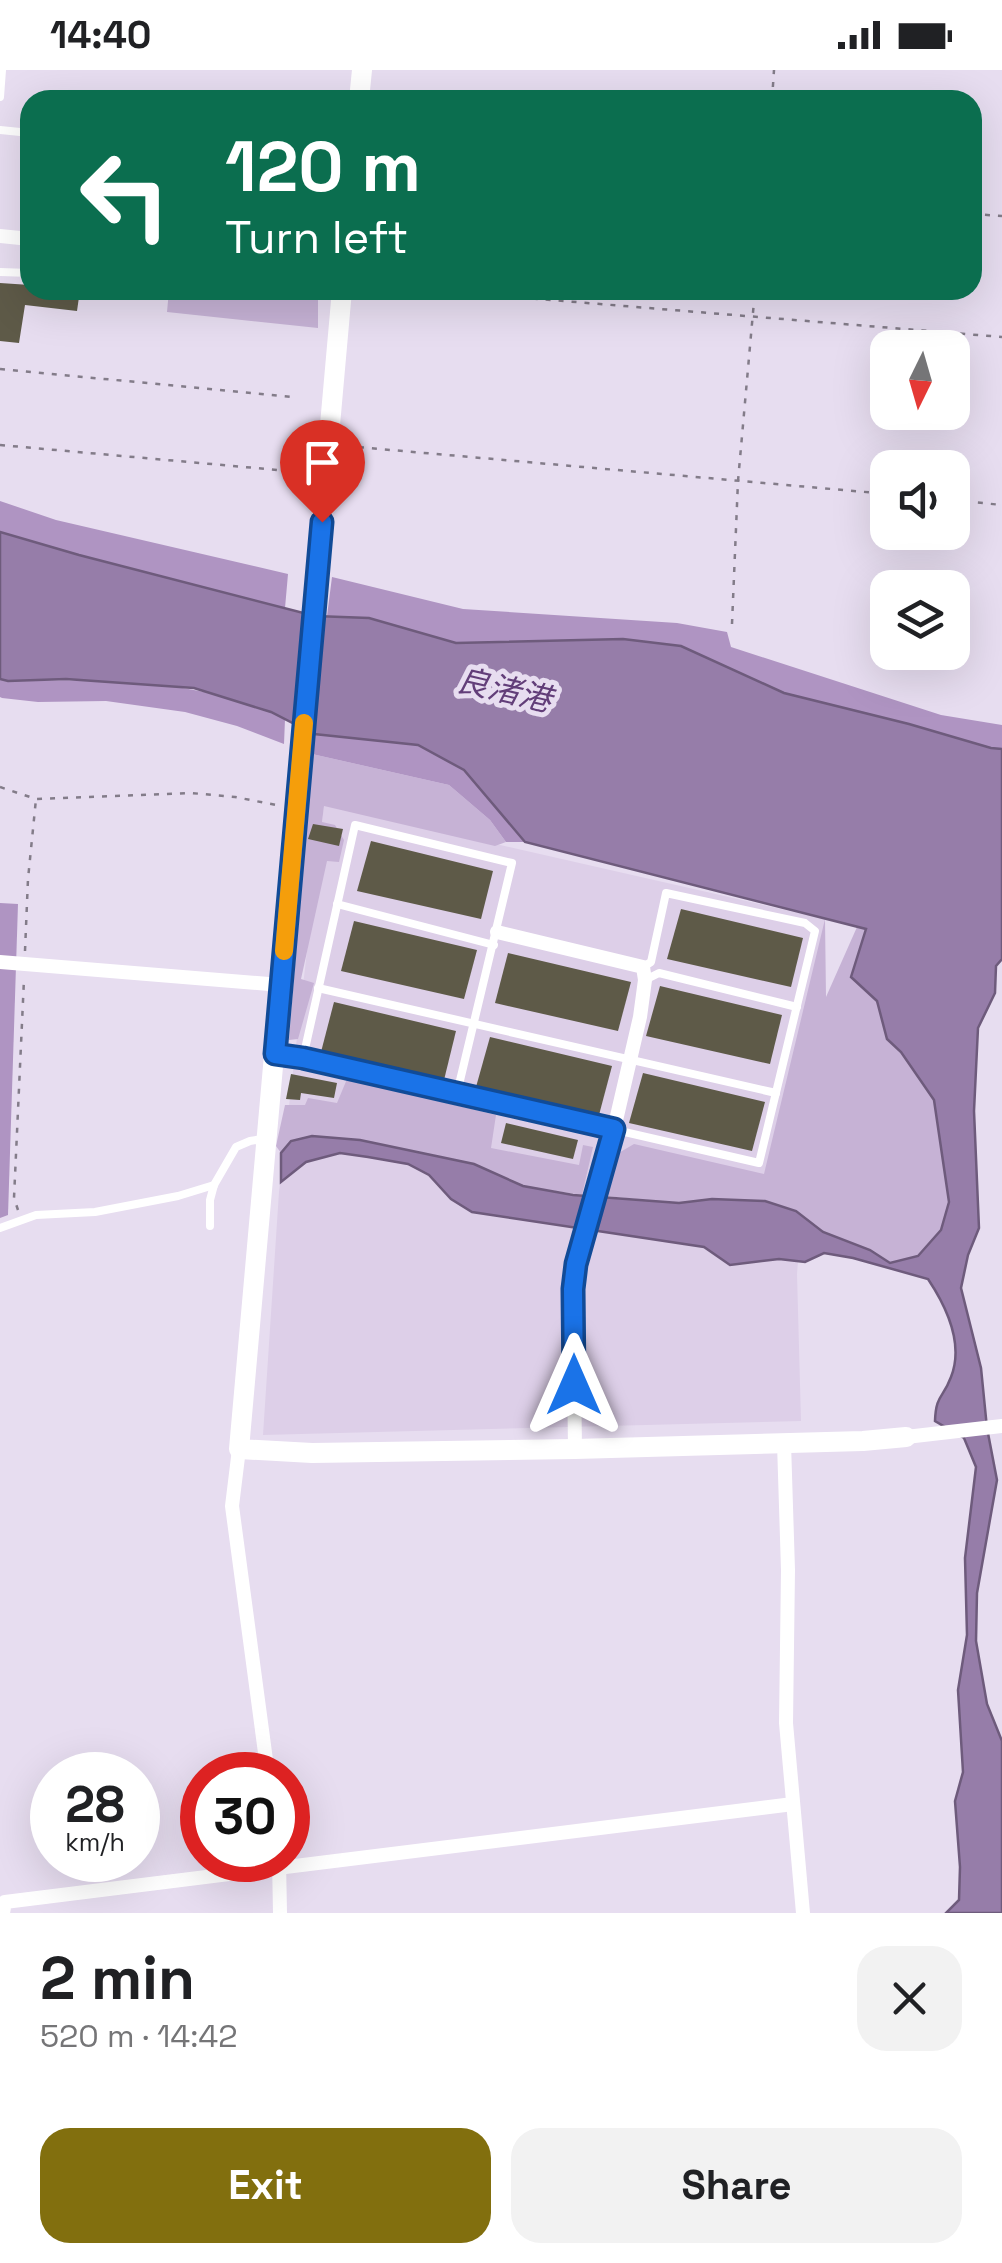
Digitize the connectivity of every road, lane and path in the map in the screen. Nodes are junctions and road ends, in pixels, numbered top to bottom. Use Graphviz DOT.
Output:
graph roads {
  1 [pos="2,70"];
  2 [pos="0,97"];
  3 [pos="341,300"];
  4 [pos="554,300"];
  5 [pos="754,300"];
  6 [pos="753,316"];
  7 [pos="1002,337"];
  8 [pos="0,369"];
  9 [pos="293,397"];
  10 [pos="329,444"];
  11 [pos="0,445"];
  12 [pos="289,472"];
  13 [pos="738,481"];
  14 [pos="870,492"];
  15 [pos="970,502"];
  16 [pos="1002,505"];
  17 [pos="732,624"];
  18 [pos="0,787"];
  19 [pos="36,799"];
  20 [pos="297,809"];
  21 [pos="337,904"];
  22 [pos="495,938"];
  23 [pos="0,962"];
  24 [pos="25,963"];
  25 [pos="644,973"];
  26 [pos="281,985"];
  27 [pos="318,988"];
  28 [pos="796,1007"];
  29 [pos="475,1023"];
  30 [pos="275,1054"];
  31 [pos="303,1058"];
  32 [pos="630,1058"];
  33 [pos="776,1092"];
  34 [pos="457,1093"];
  35 [pos="614,1129"];
  36 [pos="267,1138"];
  37 [pos="214,1185"];
  38 [pos="22,1220"];
  39 [pos="210,1226"];
  40 [pos="0,1228"];
  41 [pos="1002,1426"];
  42 [pos="906,1437"];
  43 [pos="784,1443"];
  44 [pos="239,1449"];
  45 [pos="574,1449"];
  46 [pos="265,1752"];
  47 [pos="793,1804"];
  48 [pos="310,1860"];
  49 [pos="180,1878"];
  50 [pos="279,1882"];
  51 [pos="3,1913"];
  52 [pos="280,1913"];
  53 [pos="804,1913"];
  1 -- 2 [label="lane"];
  3 -- 10 [label="street"];
  4 -- 6 [label="path"];
  5 -- 6 [label="path"];
  6 -- 7 [label="path"];
  6 -- 13 [label="path"];
  8 -- 9 [label="path"];
  10 -- 13 [label="path"];
  10 -- 20 [label="street"];
  11 -- 12 [label="path"];
  13 -- 14 [label="path"];
  13 -- 17 [label="path"];
  15 -- 16 [label="path"];
  18 -- 19 [label="path"];
  19 -- 20 [label="path"];
  19 -- 24 [label="path"];
  20 -- 26 [label="street"];
  21 -- 22 [label="lane"];
  21 -- 22 [label="lane"];
  21 -- 27 [label="lane"];
  22 -- 25 [label="street"];
  22 -- 29 [label="lane"];
  23 -- 24 [label="street"];
  24 -- 26 [label="street"];
  24 -- 38 [label="path"];
  25 -- 28 [label="lane"];
  25 -- 28 [label="lane"];
  25 -- 32 [label="street"];
  26 -- 30 [label="street"];
  27 -- 29 [label="lane"];
  27 -- 31 [label="lane"];
  28 -- 33 [label="lane"];
  29 -- 32 [label="lane"];
  29 -- 34 [label="lane"];
  30 -- 31 [label="lane"];
  30 -- 36 [label="street"];
  31 -- 34 [label="lane"];
  32 -- 33 [label="lane"];
  32 -- 35 [label="street"];
  33 -- 35 [label="lane"];
  34 -- 35 [label="lane"];
  35 -- 45 [label="street"];
  36 -- 37 [label="lane"];
  36 -- 44 [label="street"];
  37 -- 38 [label="lane"];
  37 -- 39 [label="lane"];
  38 -- 40 [label="lane"];
  41 -- 42 [label="street"];
  42 -- 43 [label="street"];
  43 -- 45 [label="street"];
  43 -- 47 [label="street"];
  44 -- 45 [label="street"];
  44 -- 46 [label="street"];
  47 -- 48 [label="street"];
  47 -- 53 [label="street"];
  49 -- 51 [label="street"];
  50 -- 52 [label="street"];
}
